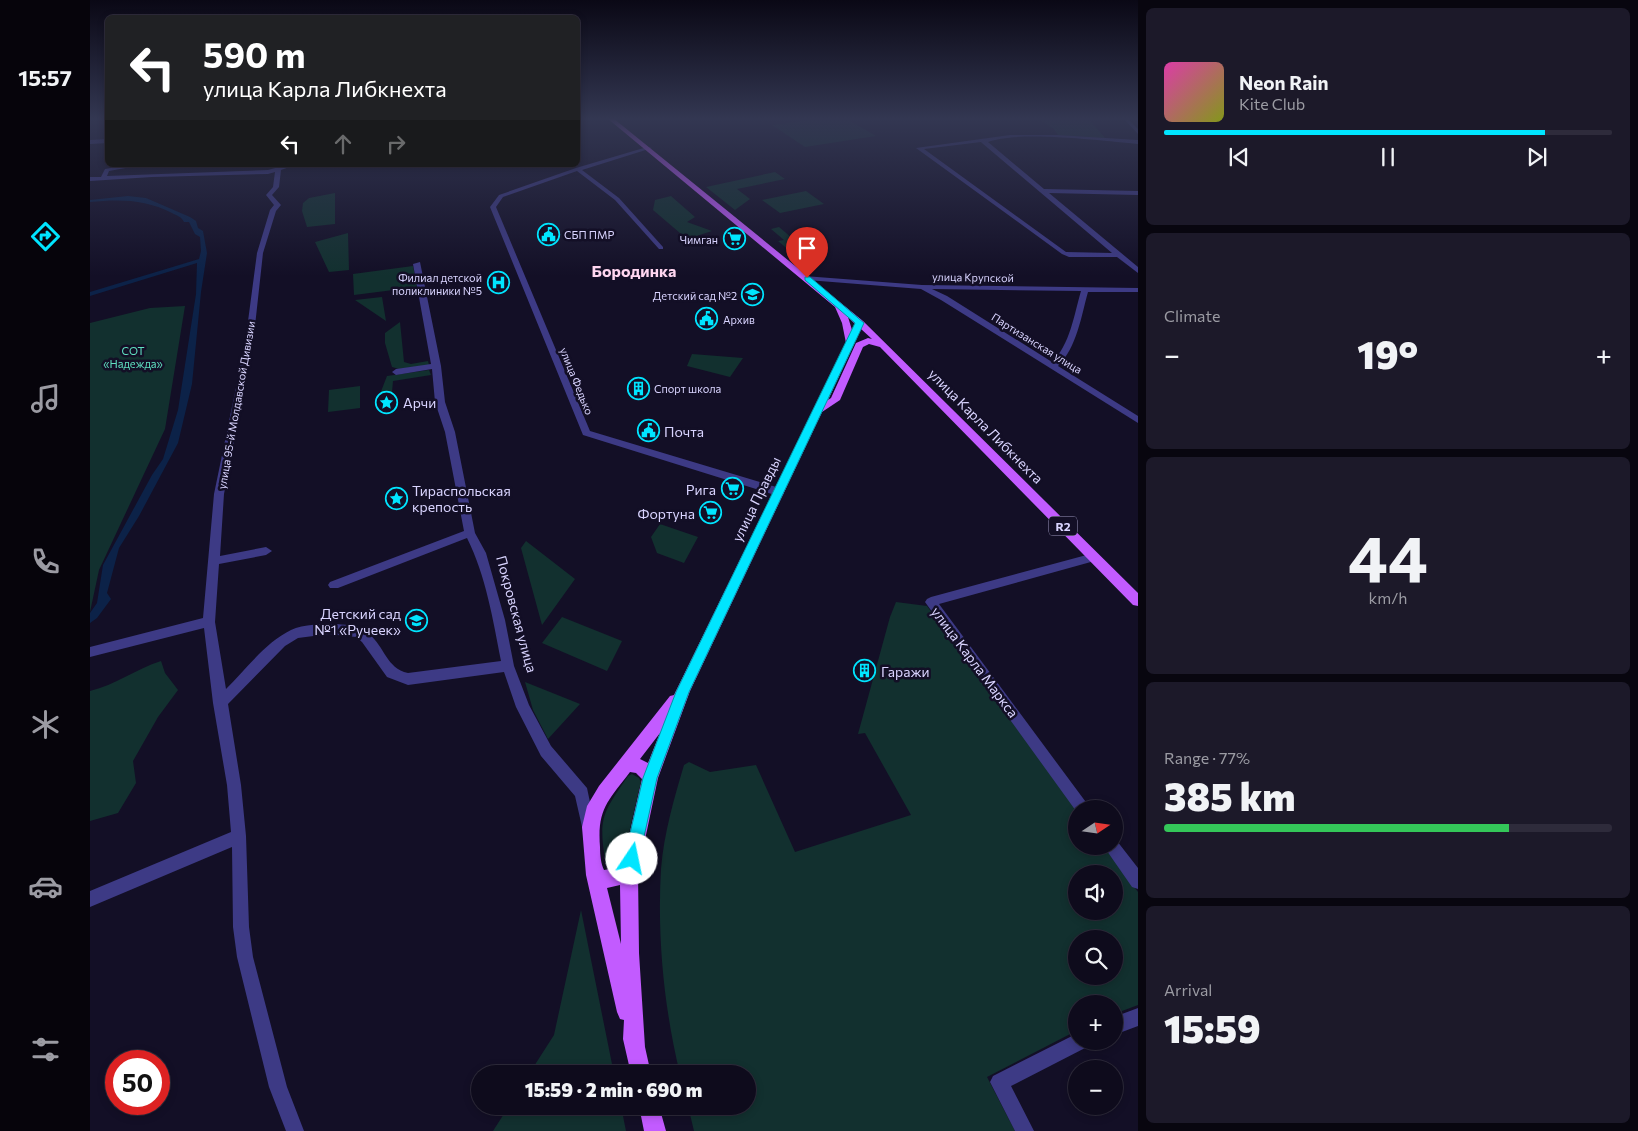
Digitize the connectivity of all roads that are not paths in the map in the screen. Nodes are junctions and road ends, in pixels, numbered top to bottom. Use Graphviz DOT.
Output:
graph roads {
  1 [pos="278,170"];
  2 [pos="107,171"];
  3 [pos="261,171"];
  4 [pos="573,171"];
  5 [pos="580,171"];
  6 [pos="677,171"];
  7 [pos="950,171"];
  8 [pos="1017,171"];
  9 [pos="103,178"];
  10 [pos="90,179"];
  11 [pos="1043,191"];
  12 [pos="1138,193"];
  13 [pos="661,248"];
  14 [pos="1119,255"];
  15 [pos="417,264"];
  16 [pos="1138,271"];
  17 [pos="807,278"];
  18 [pos="922,287"];
  19 [pos="1086,289"];
  20 [pos="1138,290"];
  21 [pos="836,303"];
  22 [pos="860,323"];
  23 [pos="850,343"];
  24 [pos="886,347"];
  25 [pos="1053,366"];
  26 [pos="437,368"];
  27 [pos="396,372"];
  28 [pos="818,410"];
  29 [pos="1138,420"];
  30 [pos="778,492"];
  31 [pos="470,533"];
  32 [pos="266,550"];
  33 [pos="1094,556"];
  34 [pos="214,561"];
  35 [pos="334,585"];
  36 [pos="1138,601"];
  37 [pos="209,622"];
  38 [pos="90,652"];
  39 [pos="508,666"];
  40 [pos="683,692"];
  41 [pos="220,703"];
  42 [pos="625,765"];
  43 [pos="650,778"];
  44 [pos="605,792"];
  45 [pos="582,793"];
  46 [pos="1077,800"];
  47 [pos="239,836"];
  48 [pos="590,842"];
  49 [pos="1119,855"];
  50 [pos="629,873"];
  51 [pos="595,875"];
  52 [pos="1138,881"];
  53 [pos="90,899"];
  54 [pos="1138,1016"];
  55 [pos="1123,1022"];
  56 [pos="635,1046"];
  57 [pos="1068,1048"];
  58 [pos="639,1065"];
  59 [pos="651,1115"];
  60 [pos="295,1131"];
  61 [pos="655,1131"];
  62 [pos="1025,1131"];
  1 -- 34 [label="street, улица 95-й Молдавской Дивизии"];
  2 -- 9 [label="street"];
  3 -- 9 [label="street"];
  4 -- 30 [label="street, улица Федько"];
  5 -- 13 [label="street"];
  6 -- 17 [label="main road, R2"];
  7 -- 14 [label="street"];
  8 -- 11 [label="street"];
  9 -- 10 [label="street"];
  11 -- 12 [label="street"];
  11 -- 14 [label="street"];
  14 -- 16 [label="street"];
  15 -- 26 [label="street, Покровская улица"];
  17 -- 18 [label="street, улица Крупской"];
  17 -- 21 [label="main road, улица Карла Либкнехта / R2"];
  18 -- 19 [label="street, улица Крупской"];
  18 -- 25 [label="street, Партизанская улица"];
  19 -- 20 [label="street, улица Крупской"];
  19 -- 25 [label="street"];
  21 -- 22 [label="main road, улица Карла Либкнехта / R2"];
  21 -- 23 [label="main road"];
  22 -- 23 [label="main road, улица Правды"];
  22 -- 24 [label="main road, улица Карла Либкнехта / R2"];
  23 -- 28 [label="main road, улица Правды"];
  24 -- 28 [label="main road"];
  24 -- 33 [label="main road, улица Карла Либкнехта / R2"];
  25 -- 29 [label="street, Партизанская улица"];
  26 -- 27 [label="street"];
  26 -- 31 [label="street, Покровская улица"];
  28 -- 30 [label="main road, улица Правды"];
  30 -- 40 [label="main road, улица Правды"];
  31 -- 35 [label="street"];
  31 -- 39 [label="street, Покровская улица"];
  32 -- 34 [label="street"];
  33 -- 36 [label="main road, улица Карла Либкнехта / R2"];
  33 -- 46 [label="street, улица Карла Маркса"];
  34 -- 37 [label="street, улица 95-й Молдавской Дивизии"];
  37 -- 38 [label="street"];
  37 -- 41 [label="street, улица 95-й Молдавской Дивизии"];
  39 -- 41 [label="street"];
  39 -- 45 [label="street, Покровская улица"];
  40 -- 42 [label="main road, улица Правды"];
  40 -- 43 [label="main road, улица Правды"];
  41 -- 47 [label="street, улица 95-й Молдавской Дивизии"];
  42 -- 43 [label="main road"];
  42 -- 44 [label="main road, улица Правды"];
  43 -- 50 [label="main road, улица Правды"];
  44 -- 45 [label="street"];
  44 -- 48 [label="main road, улица Правды"];
  45 -- 48 [label="street"];
  47 -- 53 [label="street"];
  47 -- 60 [label="street, улица 95-й Молдавской Дивизии"];
  48 -- 51 [label="main road"];
  49 -- 52 [label="street"];
  50 -- 51 [label="main road"];
  50 -- 56 [label="main road"];
  51 -- 56 [label="main road"];
  54 -- 55 [label="street"];
  56 -- 58 [label="main road"];
  57 -- 62 [label="street"];
  59 -- 61 [label="main road"];
}
